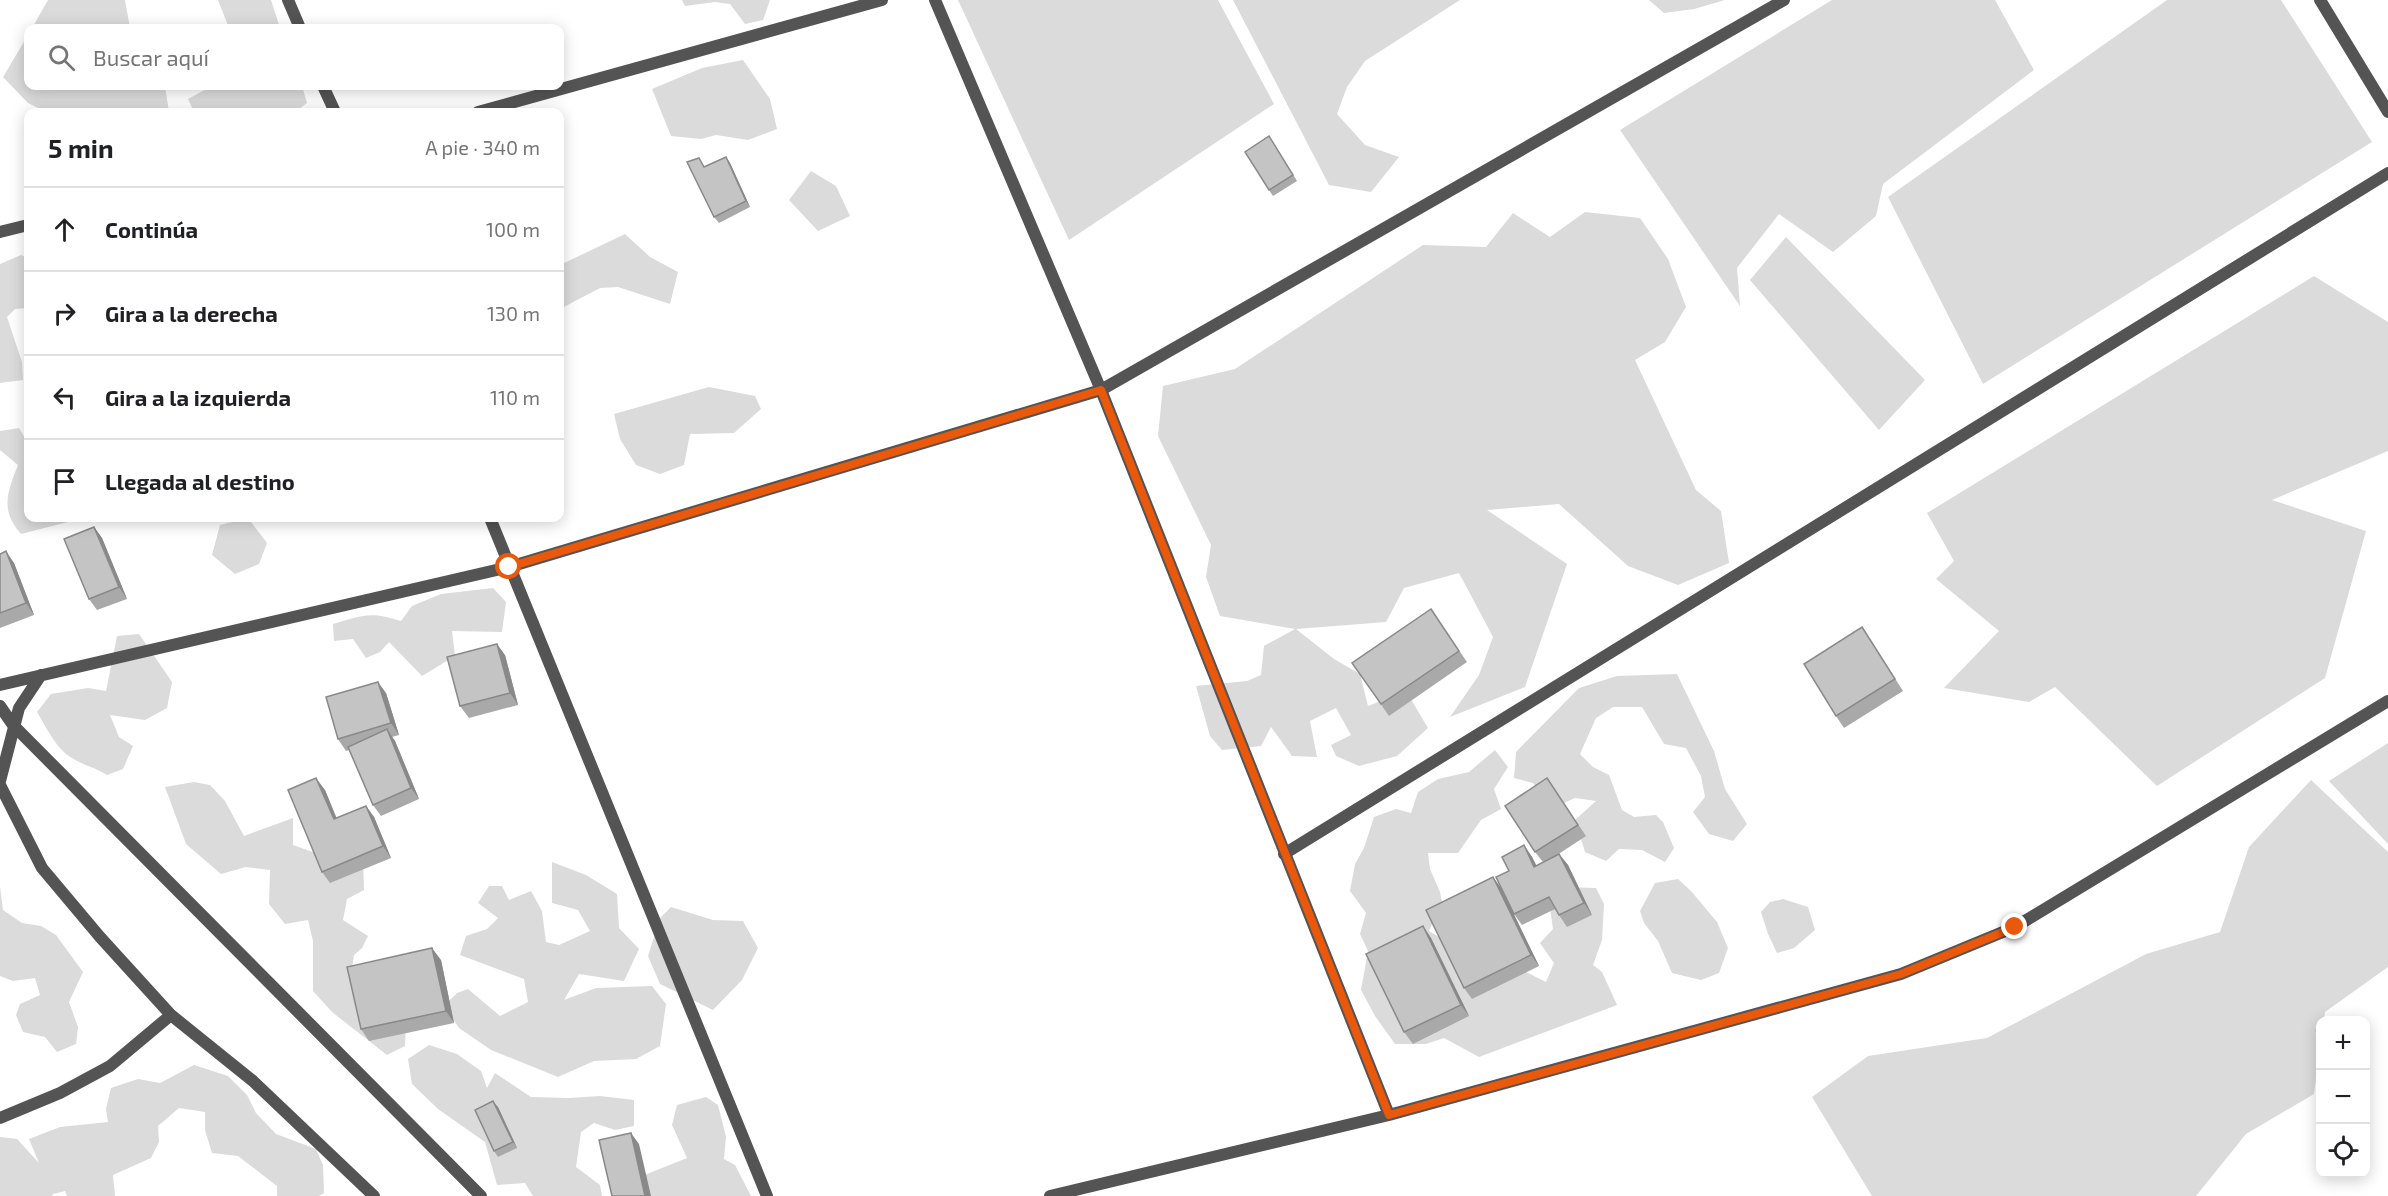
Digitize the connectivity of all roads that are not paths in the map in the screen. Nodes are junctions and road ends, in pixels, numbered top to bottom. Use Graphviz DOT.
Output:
graph roads {
  1 [pos="288,0"];
  2 [pos="882,0"];
  3 [pos="935,0"];
  4 [pos="1784,0"];
  5 [pos="2320,0"];
  6 [pos="298,24"];
  7 [pos="564,88"];
  8 [pos="326,90"];
  9 [pos="557,90"];
  10 [pos="333,108"];
  11 [pos="492,108"];
  12 [pos="2388,112"];
  13 [pos="2388,173"];
  14 [pos="24,226"];
  15 [pos="0,231"];
  16 [pos="1101,390"];
  17 [pos="492,522"];
  18 [pos="509,567"];
  19 [pos="41,675"];
  20 [pos="0,685"];
  21 [pos="2388,701"];
  22 [pos="0,706"];
  23 [pos="13,724"];
  24 [pos="0,783"];
  25 [pos="1284,854"];
  26 [pos="171,1016"];
  27 [pos="1389,1115"];
  28 [pos="0,1118"];
  29 [pos="374,1196"];
  30 [pos="481,1196"];
  31 [pos="767,1196"];
  32 [pos="1050,1196"];
  1 -- 6 [label="street"];
  2 -- 7 [label="street"];
  3 -- 16 [label="street"];
  4 -- 16 [label="street"];
  5 -- 12 [label="street"];
  8 -- 10 [label="street"];
  9 -- 11 [label="street"];
  13 -- 25 [label="street"];
  14 -- 15 [label="street"];
  16 -- 18 [label="street"];
  16 -- 25 [label="street"];
  17 -- 18 [label="street"];
  18 -- 19 [label="street"];
  18 -- 31 [label="street"];
  19 -- 20 [label="street"];
  19 -- 23 [label="street"];
  21 -- 27 [label="street"];
  22 -- 23 [label="street"];
  23 -- 24 [label="street"];
  23 -- 30 [label="street"];
  24 -- 26 [label="street"];
  25 -- 27 [label="street"];
  26 -- 28 [label="street"];
  26 -- 29 [label="street"];
  27 -- 32 [label="street"];
}
